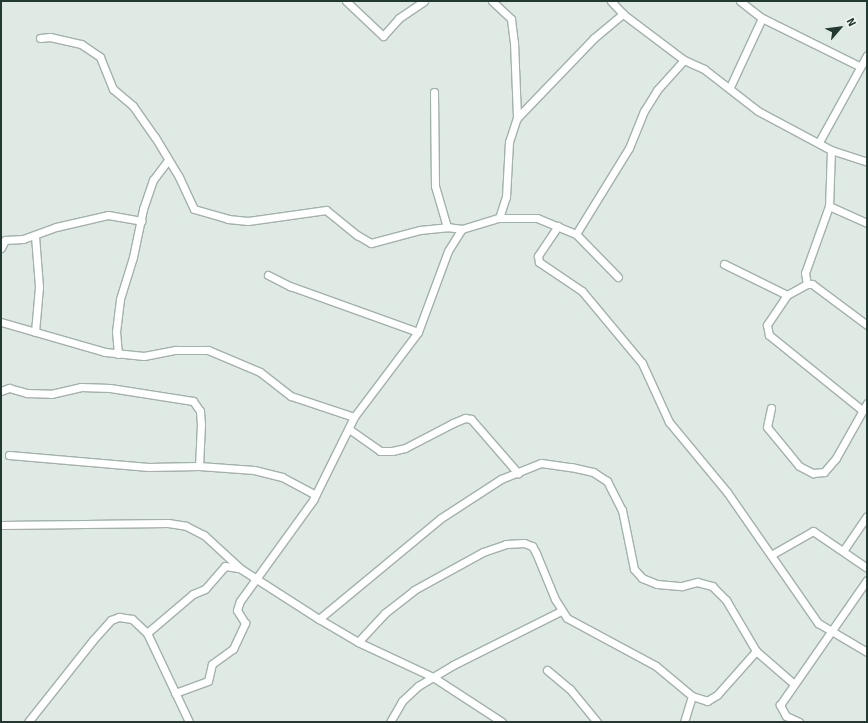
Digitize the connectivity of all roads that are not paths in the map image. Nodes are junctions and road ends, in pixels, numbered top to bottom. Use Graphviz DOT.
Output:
graph roads {
  1 [pos="346,1"];
  2 [pos="424,1"];
  3 [pos="492,1"];
  4 [pos="612,1"];
  5 [pos="740,1"];
  6 [pos="623,14"];
  7 [pos="762,18"];
  8 [pos="40,38"];
  9 [pos="867,54"];
  10 [pos="684,60"];
  11 [pos="859,66"];
  12 [pos="730,87"];
  13 [pos="434,92"];
  14 [pos="517,118"];
  15 [pos="819,142"];
  16 [pos="831,150"];
  17 [pos="168,160"];
  18 [pos="867,162"];
  19 [pos="828,206"];
  20 [pos="499,218"];
  21 [pos="141,221"];
  22 [pos="867,223"];
  23 [pos="558,226"];
  24 [pos="447,227"];
  25 [pos="462,229"];
  26 [pos="576,234"];
  27 [pos="35,236"];
  28 [pos="1,248"];
  29 [pos="724,264"];
  30 [pos="268,275"];
  31 [pos="618,276"];
  32 [pos="807,284"];
  33 [pos="787,295"];
  34 [pos="1,322"];
  35 [pos="867,325"];
  36 [pos="35,332"];
  37 [pos="418,332"];
  38 [pos="118,354"];
  39 [pos="1,391"];
  40 [pos="867,403"];
  41 [pos="771,408"];
  42 [pos="862,410"];
  43 [pos="354,417"];
  44 [pos="349,429"];
  45 [pos="9,454"];
  46 [pos="199,466"];
  47 [pos="518,472"];
  48 [pos="316,495"];
  49 [pos="867,516"];
  50 [pos="1,525"];
  51 [pos="843,551"];
  52 [pos="771,555"];
  53 [pos="867,568"];
  54 [pos="241,569"];
  55 [pos="257,579"];
  56 [pos="867,580"];
  57 [pos="561,611"];
  58 [pos="319,619"];
  59 [pos="830,632"];
  60 [pos="147,633"];
  61 [pos="358,642"];
  62 [pos="756,651"];
  63 [pos="867,652"];
  64 [pos="547,670"];
  65 [pos="423,672"];
  66 [pos="433,677"];
  67 [pos="793,683"];
  68 [pos="418,686"];
  69 [pos="175,693"];
  70 [pos="692,696"];
  71 [pos="28,722"];
  72 [pos="189,722"];
  73 [pos="390,722"];
  74 [pos="502,722"];
  75 [pos="597,722"];
  76 [pos="684,722"];
  77 [pos="799,722"];
  1 -- 2 [label="street"];
  3 -- 14 [label="street"];
  4 -- 6 [label="street"];
  5 -- 7 [label="street"];
  6 -- 10 [label="street"];
  6 -- 14 [label="street"];
  7 -- 11 [label="street"];
  7 -- 12 [label="street"];
  8 -- 17 [label="street"];
  9 -- 11 [label="street"];
  10 -- 12 [label="street"];
  10 -- 26 [label="street"];
  11 -- 15 [label="street"];
  12 -- 15 [label="street"];
  13 -- 24 [label="street"];
  14 -- 20 [label="street"];
  15 -- 16 [label="street"];
  16 -- 18 [label="street"];
  16 -- 19 [label="street"];
  17 -- 21 [label="street"];
  17 -- 24 [label="street"];
  19 -- 22 [label="street"];
  19 -- 32 [label="street"];
  20 -- 23 [label="street"];
  20 -- 25 [label="street"];
  21 -- 27 [label="street"];
  21 -- 38 [label="street"];
  23 -- 26 [label="street"];
  23 -- 52 [label="street"];
  24 -- 25 [label="street"];
  25 -- 37 [label="street"];
  26 -- 31 [label="street"];
  27 -- 28 [label="street"];
  27 -- 36 [label="street"];
  29 -- 33 [label="street"];
  30 -- 37 [label="street"];
  32 -- 33 [label="street"];
  32 -- 35 [label="street"];
  33 -- 42 [label="street"];
  34 -- 36 [label="street"];
  36 -- 38 [label="street"];
  37 -- 43 [label="street"];
  38 -- 43 [label="street"];
  39 -- 46 [label="street"];
  40 -- 42 [label="street"];
  41 -- 42 [label="street"];
  43 -- 44 [label="street"];
  44 -- 47 [label="street"];
  44 -- 48 [label="street"];
  45 -- 46 [label="street"];
  46 -- 48 [label="street"];
  47 -- 58 [label="street"];
  47 -- 62 [label="street"];
  48 -- 55 [label="street"];
  49 -- 51 [label="street"];
  50 -- 54 [label="street"];
  51 -- 52 [label="street"];
  51 -- 53 [label="street"];
  52 -- 59 [label="street"];
  54 -- 55 [label="street"];
  54 -- 60 [label="street"];
  55 -- 58 [label="street"];
  55 -- 69 [label="street"];
  56 -- 59 [label="street"];
  57 -- 61 [label="street"];
  57 -- 66 [label="street"];
  57 -- 70 [label="street"];
  58 -- 61 [label="street"];
  59 -- 63 [label="street"];
  59 -- 67 [label="street"];
  60 -- 69 [label="street"];
  60 -- 71 [label="street"];
  61 -- 65 [label="street"];
  62 -- 67 [label="street"];
  62 -- 70 [label="street"];
  64 -- 75 [label="street"];
  65 -- 66 [label="street"];
  65 -- 68 [label="street"];
  66 -- 68 [label="street"];
  66 -- 74 [label="street"];
  67 -- 77 [label="street"];
  68 -- 73 [label="street"];
  69 -- 72 [label="street"];
  70 -- 76 [label="street"];
}
